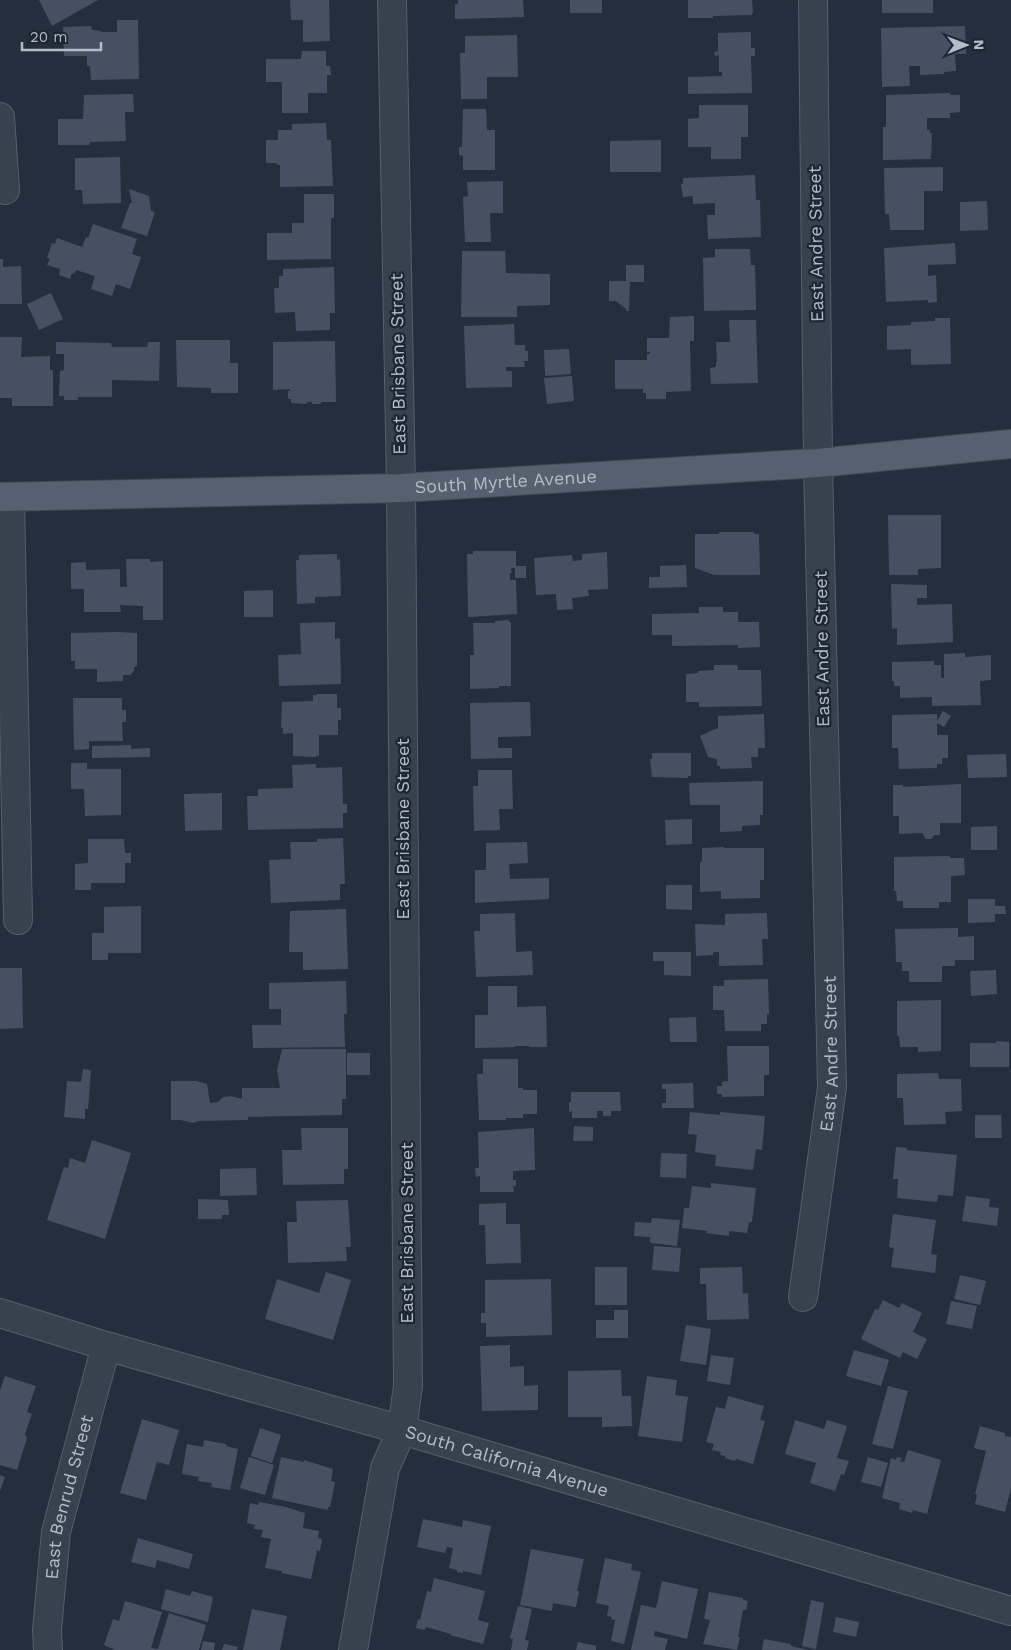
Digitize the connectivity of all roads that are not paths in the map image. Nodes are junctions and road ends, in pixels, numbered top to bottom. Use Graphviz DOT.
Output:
graph roads {
  1 [pos="392,0"];
  2 [pos="813,0"];
  3 [pos="0,117"];
  4 [pos="5,190"];
  5 [pos="1011,444"];
  6 [pos="818,463"];
  7 [pos="400,488"];
  8 [pos="5,498"];
  9 [pos="18,920"];
  10 [pos="803,1296"];
  11 [pos="0,1313"];
  12 [pos="106,1346"];
  13 [pos="402,1430"];
  14 [pos="1011,1611"];
  15 [pos="48,1650"];
  16 [pos="353,1650"];
  1 -- 7 [label="street, East Brisbane Street"];
  2 -- 6 [label="street, East Andre Street"];
  3 -- 4 [label="street"];
  5 -- 6 [label="main road, South Myrtle Avenue"];
  6 -- 7 [label="main road, South Myrtle Avenue"];
  6 -- 10 [label="street, East Andre Street"];
  7 -- 8 [label="main road, South Myrtle Avenue"];
  7 -- 13 [label="street, East Brisbane Street"];
  8 -- 9 [label="street"];
  11 -- 12 [label="street, South California Avenue"];
  12 -- 13 [label="street, South California Avenue"];
  12 -- 15 [label="street, East Benrud Street"];
  13 -- 14 [label="street, South California Avenue"];
  13 -- 16 [label="street, East Brisbane Street"];
}
